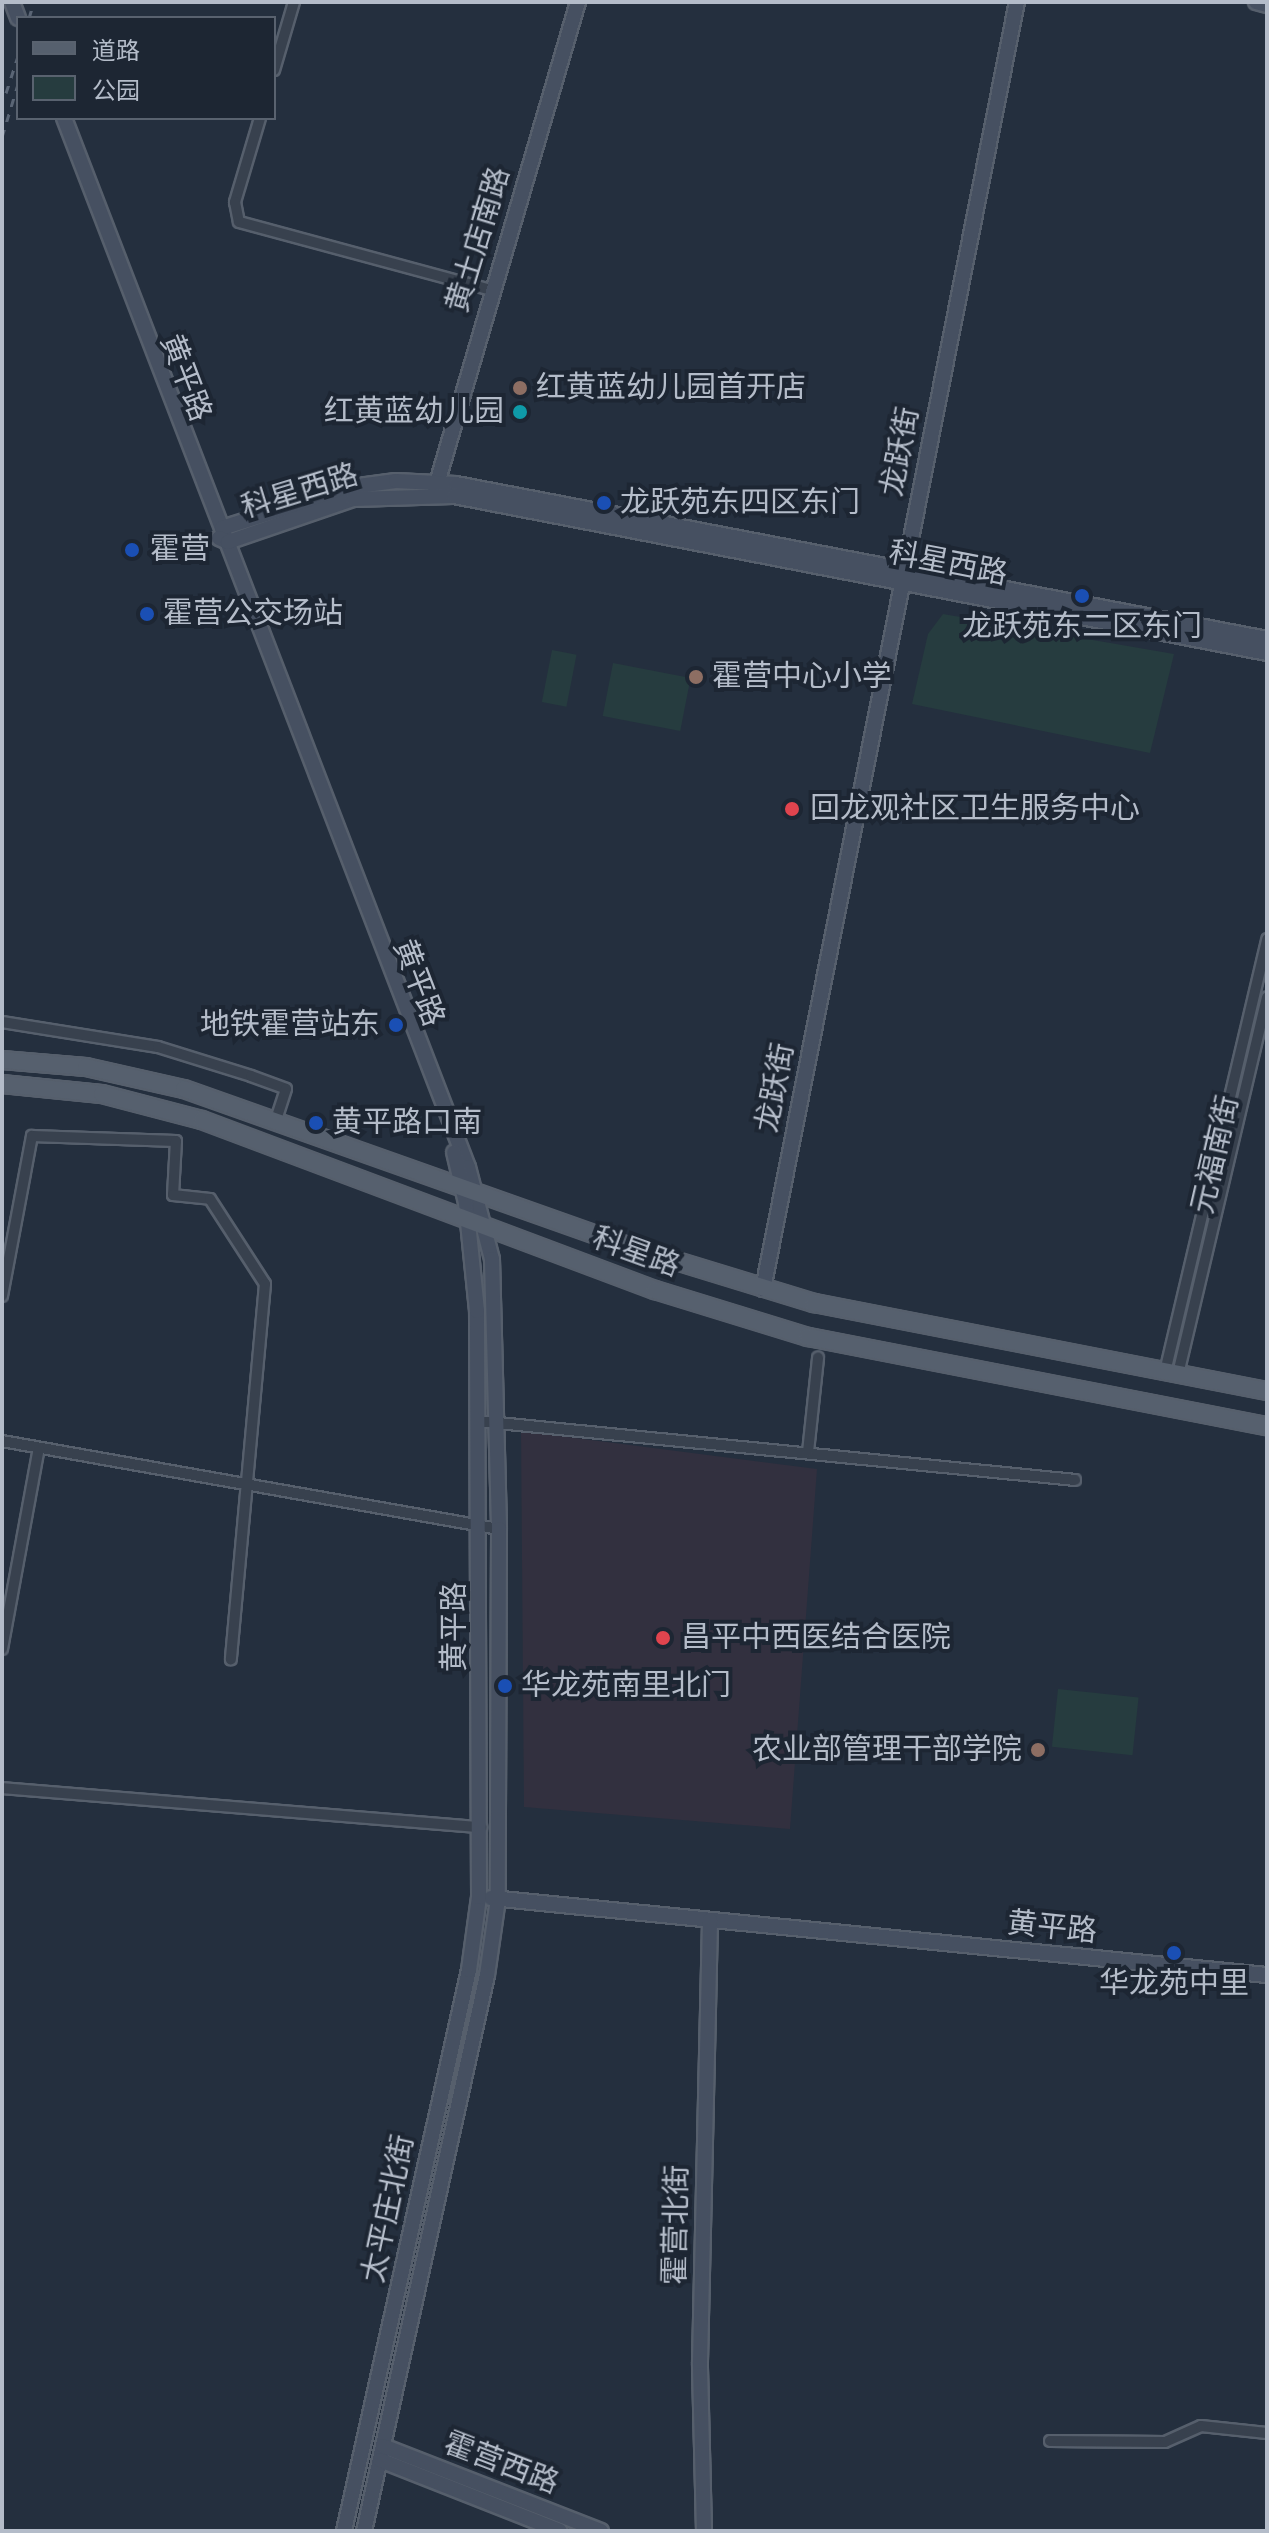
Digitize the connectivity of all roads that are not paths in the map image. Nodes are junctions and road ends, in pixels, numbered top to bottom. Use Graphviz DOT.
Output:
graph roads {
  1 [pos="294,2"];
  2 [pos="578,2"];
  3 [pos="1017,2"];
  4 [pos="1256,2"];
  5 [pos="1267,5"];
  6 [pos="276,63"];
  7 [pos="57,120"];
  8 [pos="65,120"];
  9 [pos="259,120"];
  10 [pos="491,290"];
  11 [pos="435,488"];
  12 [pos="223,536"];
  13 [pos="904,576"];
  14 [pos="1267,639"];
  15 [pos="1267,653"];
  16 [pos="1267,939"];
  17 [pos="1267,997"];
  18 [pos="2,1022"];
  19 [pos="2,1060"];
  20 [pos="2,1084"];
  21 [pos="276,1120"];
  22 [pos="470,1190"];
  23 [pos="468,1221"];
  24 [pos="487,1228"];
  25 [pos="763,1289"];
  26 [pos="2,1296"];
  27 [pos="818,1358"];
  28 [pos="1171,1373"];
  29 [pos="1267,1391"];
  30 [pos="478,1421"];
  31 [pos="498,1423"];
  32 [pos="1267,1426"];
  33 [pos="2,1441"];
  34 [pos="39,1448"];
  35 [pos="808,1452"];
  36 [pos="1075,1480"];
  37 [pos="250,1486"];
  38 [pos="481,1527"];
  39 [pos="499,1529"];
  40 [pos="2,1649"];
  41 [pos="231,1659"];
  42 [pos="2,1788"];
  43 [pos="481,1827"];
  44 [pos="479,1897"];
  45 [pos="498,1899"];
  46 [pos="710,1920"];
  47 [pos="1267,1975"];
  48 [pos="1267,2433"];
  49 [pos="1050,2441"];
  50 [pos="381,2453"];
  51 [pos="344,2531"];
  52 [pos="364,2531"];
  53 [pos="560,2531"];
  54 [pos="601,2531"];
  55 [pos="704,2531"];
  1 -- 6 [label="street"];
  2 -- 10 [label="main road, 黄土店南路"];
  3 -- 13 [label="main road, 龙跃街"];
  4 -- 5 [label="main road"];
  7 -- 12 [label="main road, 黄平路"];
  8 -- 12 [label="main road, 黄平路"];
  9 -- 10 [label="street"];
  10 -- 11 [label="main road, 黄土店南路"];
  11 -- 12 [label="main road, 科星西路"];
  11 -- 13 [label="main road, 科星西路"];
  12 -- 22 [label="main road, 黄平路"];
  13 -- 14 [label="main road, 科星西路"];
  13 -- 15 [label="main road, 科星西路"];
  13 -- 25 [label="main road, 龙跃街"];
  16 -- 28 [label="street, 元福南街"];
  17 -- 28 [label="street, 元福南街"];
  18 -- 21 [label="street"];
  19 -- 21 [label="main road, 科星路"];
  20 -- 23 [label="main road, 科星路"];
  21 -- 22 [label="main road, 科星路"];
  22 -- 23 [label="main road, 黄平路"];
  22 -- 24 [label="main road, 黄平路"];
  22 -- 25 [label="main road, 科星路"];
  23 -- 24 [label="main road, 科星路"];
  23 -- 30 [label="main road, 黄平路"];
  24 -- 31 [label="main road, 黄平路"];
  24 -- 32 [label="main road, 科星路"];
  25 -- 28 [label="main road, 科星路"];
  26 -- 37 [label="street"];
  27 -- 35 [label="street"];
  28 -- 29 [label="main road, 科星路"];
  30 -- 31 [label="street"];
  30 -- 38 [label="main road, 黄平路"];
  31 -- 35 [label="street"];
  31 -- 39 [label="main road, 黄平路"];
  33 -- 34 [label="street"];
  34 -- 37 [label="street"];
  34 -- 40 [label="street"];
  35 -- 36 [label="street"];
  37 -- 38 [label="street"];
  37 -- 41 [label="street"];
  38 -- 39 [label="street"];
  38 -- 43 [label="main road, 黄平路"];
  39 -- 45 [label="main road, 黄平路"];
  42 -- 43 [label="street"];
  43 -- 44 [label="main road, 黄平路"];
  44 -- 45 [label="main road, 黄平路"];
  44 -- 51 [label="main road, 太平庄北街"];
  45 -- 46 [label="main road, 黄平路"];
  45 -- 50 [label="main road, 太平庄北街"];
  46 -- 47 [label="main road, 黄平路"];
  46 -- 55 [label="main road, 霍营北街"];
  48 -- 49 [label="street"];
  50 -- 52 [label="main road, 太平庄北街"];
  50 -- 53 [label="main road, 霍营西路"];
  50 -- 54 [label="main road, 霍营西路"];
}
